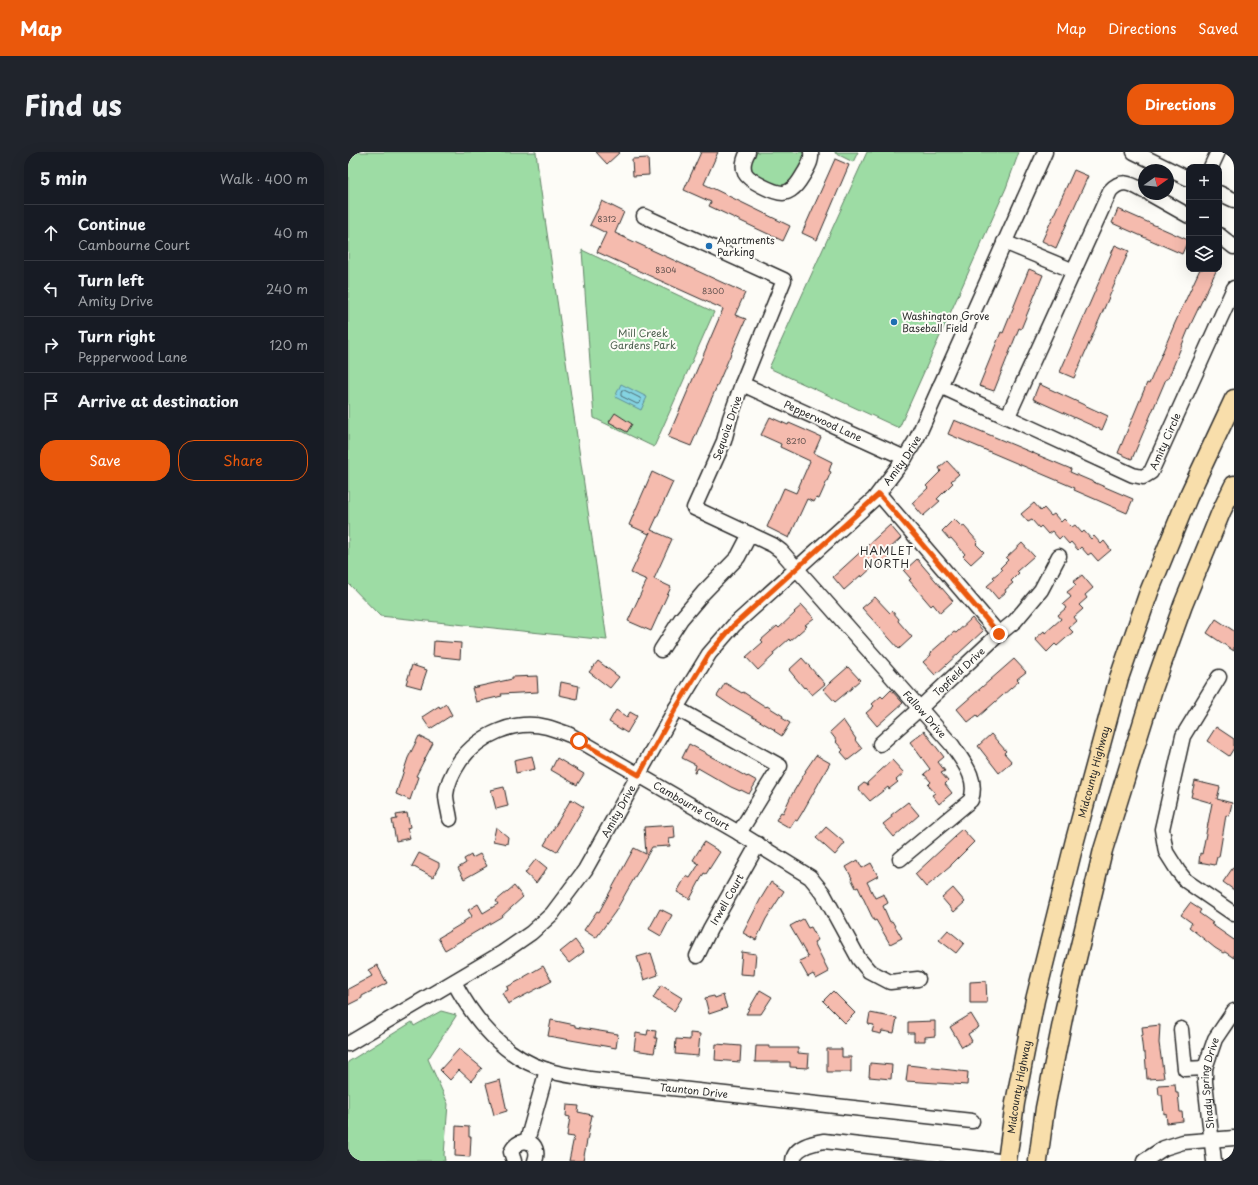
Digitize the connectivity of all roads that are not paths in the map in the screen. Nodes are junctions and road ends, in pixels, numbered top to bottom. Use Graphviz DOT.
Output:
graph roads {
  1 [pos="748,152"];
  2 [pos="811,152"];
  3 [pos="1045,152"];
  4 [pos="1134,152"];
  5 [pos="1218,152"];
  6 [pos="1212,164"];
  7 [pos="1186,178"];
  8 [pos="1138,188"];
  9 [pos="1222,194"];
  10 [pos="1161,200"];
  11 [pos="1234,200"];
  12 [pos="1186,214"];
  13 [pos="644,216"];
  14 [pos="1220,236"];
  15 [pos="1004,242"];
  16 [pos="1234,246"];
  17 [pos="1074,271"];
  18 [pos="1234,288"];
  19 [pos="742,384"];
  20 [pos="940,386"];
  21 [pos="1234,399"];
  22 [pos="1008,416"];
  23 [pos="905,458"];
  24 [pos="1234,485"];
  25 [pos="879,494"];
  26 [pos="750,534"];
  27 [pos="1059,556"];
  28 [pos="795,569"];
  29 [pos="999,634"];
  30 [pos="661,650"];
  31 [pos="1219,677"];
  32 [pos="676,708"];
  33 [pos="919,709"];
  34 [pos="880,744"];
  35 [pos="639,775"];
  36 [pos="450,819"];
  37 [pos="739,833"];
  38 [pos="758,844"];
  39 [pos="900,859"];
  40 [pos="1234,914"];
  41 [pos="697,956"];
  42 [pos="918,980"];
  43 [pos="454,982"];
  44 [pos="1234,1011"];
  45 [pos="1181,1029"];
  46 [pos="348,1044"];
  47 [pos="1205,1068"];
  48 [pos="547,1070"];
  49 [pos="972,1121"];
  50 [pos="1234,1138"];
  51 [pos="1212,1140"];
  52 [pos="527,1141"];
  53 [pos="899,1155"];
  54 [pos="981,1160"];
  55 [pos="514,1161"];
  56 [pos="535,1161"];
  57 [pos="793,1161"];
  58 [pos="998,1161"];
  59 [pos="1007,1161"];
  60 [pos="1038,1161"];
  61 [pos="1144,1161"];
  62 [pos="1214,1161"];
  1 -- 2 [label="street"];
  3 -- 15 [label="street, Amity Drive"];
  4 -- 7 [label="street"];
  5 -- 6 [label="street"];
  8 -- 17 [label="street"];
  9 -- 11 [label="street"];
  10 -- 12 [label="street"];
  13 -- 19 [label="street, Sequoia Drive"];
  14 -- 16 [label="street"];
  15 -- 17 [label="street"];
  15 -- 20 [label="street, Amity Drive"];
  17 -- 22 [label="street"];
  18 -- 22 [label="street, Amity Circle"];
  19 -- 23 [label="street, Pepperwood Lane"];
  19 -- 26 [label="street, Sequoia Drive"];
  20 -- 22 [label="street, Amity Circle"];
  20 -- 23 [label="street, Amity Drive"];
  21 -- 59 [label="main road, Midcounty Highway"];
  23 -- 25 [label="street, Amity Drive"];
  24 -- 60 [label="main road"];
  25 -- 28 [label="street, Amity Drive"];
  25 -- 29 [label="street"];
  26 -- 28 [label="street, Sequoia Drive"];
  26 -- 30 [label="street"];
  27 -- 29 [label="street, Topfield Drive"];
  28 -- 32 [label="street, Amity Drive"];
  28 -- 33 [label="street, Fallow Drive"];
  29 -- 33 [label="street, Topfield Drive"];
  31 -- 40 [label="street"];
  32 -- 35 [label="street, Amity Drive"];
  32 -- 37 [label="street"];
  33 -- 34 [label="street, Topfield Drive"];
  33 -- 39 [label="street, Fallow Drive"];
  35 -- 36 [label="street, Cambourne Court"];
  35 -- 37 [label="street, Cambourne Court"];
  35 -- 43 [label="street, Amity Drive"];
  37 -- 38 [label="street, Cambourne Court"];
  38 -- 41 [label="street, Irwell Court"];
  38 -- 42 [label="street, Cambourne Court"];
  43 -- 46 [label="street, Amity Drive"];
  43 -- 48 [label="street, Taunton Drive"];
  44 -- 47 [label="street, Shady Spring Drive"];
  45 -- 47 [label="street"];
  47 -- 51 [label="street, Shady Spring Drive"];
  48 -- 49 [label="street, Taunton Drive"];
  48 -- 52 [label="street"];
  50 -- 51 [label="street"];
  51 -- 61 [label="street"];
  51 -- 62 [label="street, Shady Spring Drive"];
  52 -- 55 [label="street"];
  52 -- 56 [label="street"];
  53 -- 54 [label="street"];
  53 -- 57 [label="street"];
  54 -- 58 [label="street"];
}
